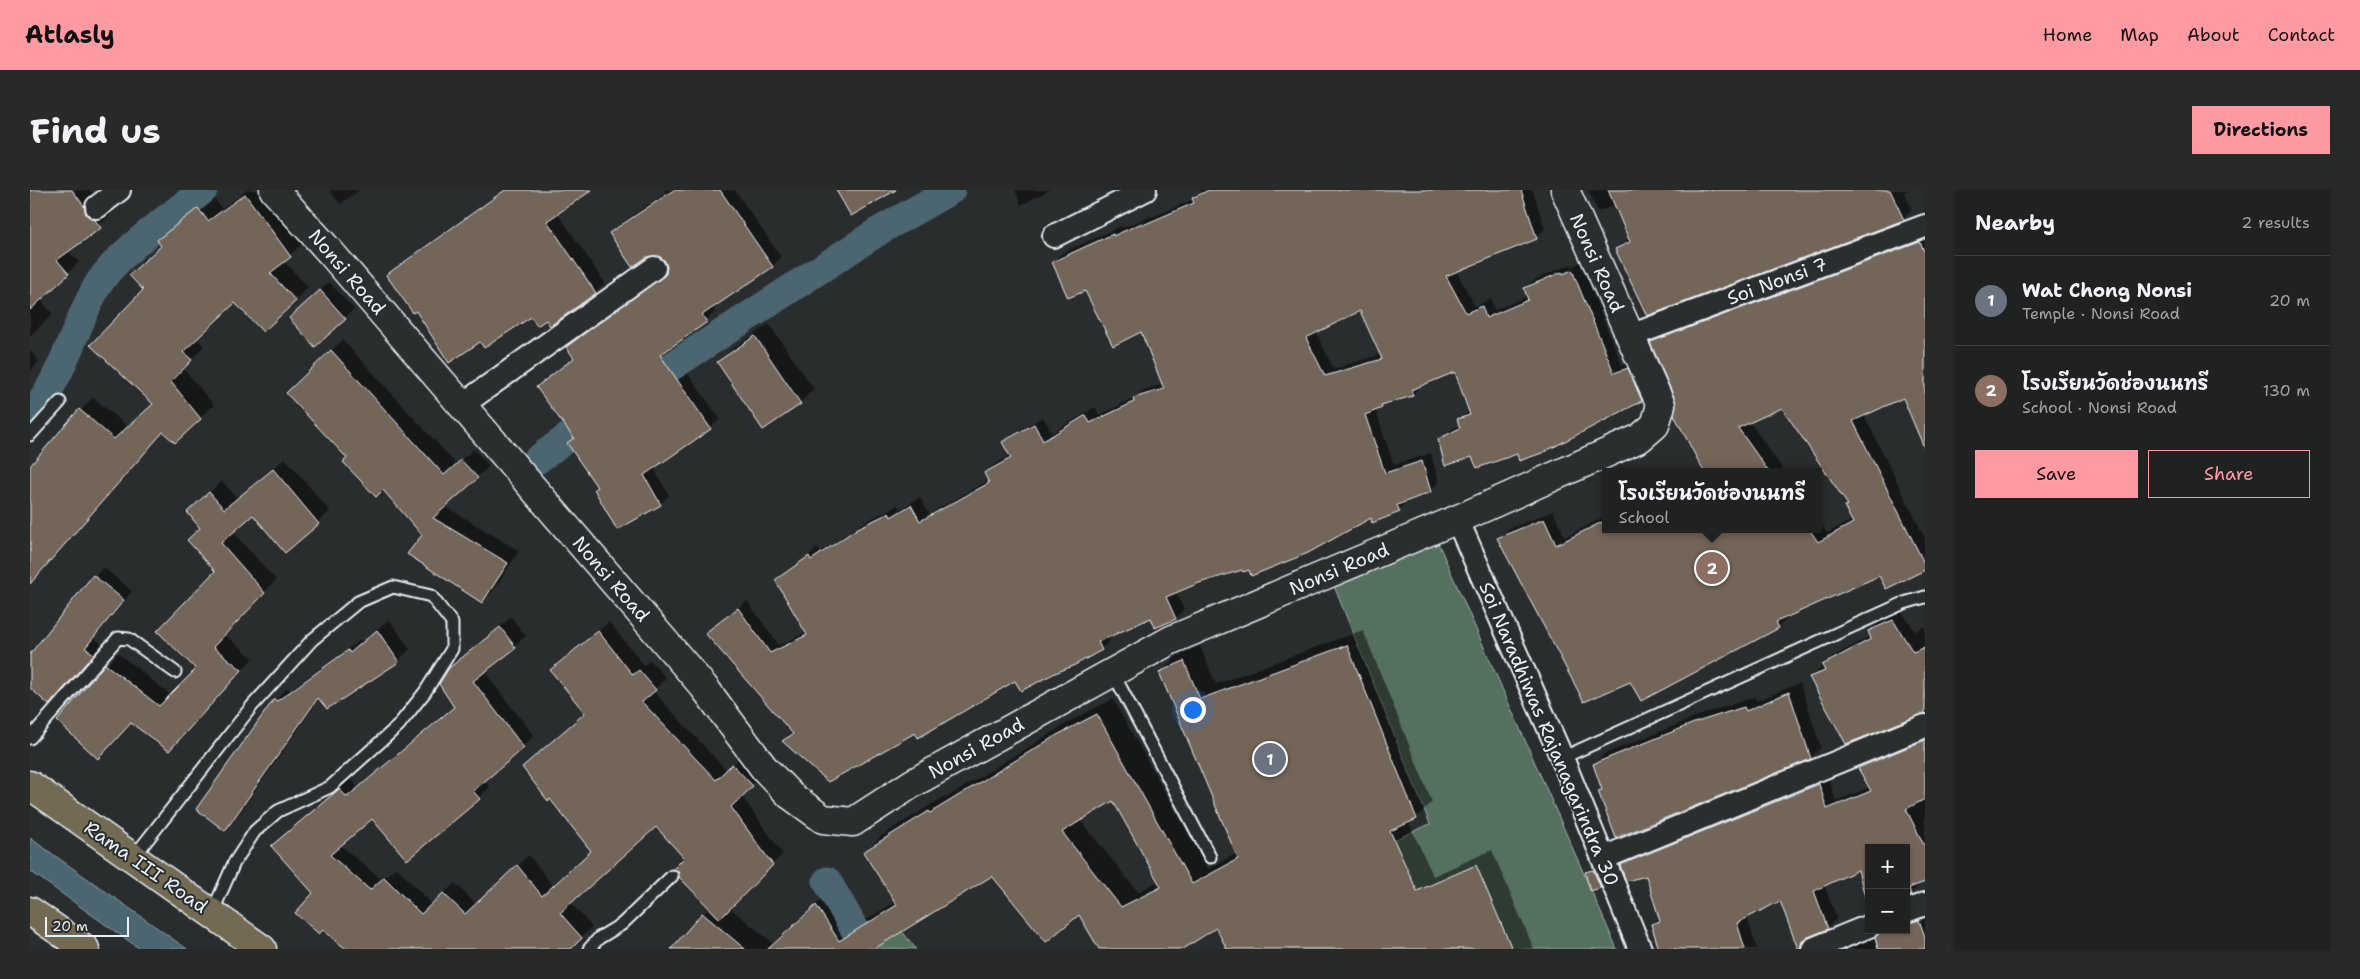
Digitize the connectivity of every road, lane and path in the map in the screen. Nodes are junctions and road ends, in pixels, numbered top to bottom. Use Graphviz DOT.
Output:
graph roads {
  1 [pos="118,190"];
  2 [pos="274,190"];
  3 [pos="1145,190"];
  4 [pos="1565,190"];
  5 [pos="97,207"];
  6 [pos="1925,226"];
  7 [pos="1054,236"];
  8 [pos="654,268"];
  9 [pos="1630,336"];
  10 [pos="60,402"];
  11 [pos="462,405"];
  12 [pos="30,435"];
  13 [pos="1457,519"];
  14 [pos="1925,598"];
  15 [pos="175,672"];
  16 [pos="1113,673"];
  17 [pos="1925,726"];
  18 [pos="30,738"];
  19 [pos="1562,758"];
  20 [pos="30,785"];
  21 [pos="1210,857"];
  22 [pos="133,858"];
  23 [pos="1604,858"];
  24 [pos="672,876"];
  25 [pos="1925,904"];
  26 [pos="1910,910"];
  27 [pos="30,911"];
  28 [pos="212,914"];
  29 [pos="1865,928"];
  30 [pos="84,949"];
  31 [pos="262,949"];
  32 [pos="589,949"];
  33 [pos="1640,949"];
  34 [pos="1813,949"];
  1 -- 5 [label="street"];
  2 -- 11 [label="street, Nonsi Road"];
  3 -- 7 [label="street"];
  4 -- 9 [label="street, Nonsi Road"];
  6 -- 9 [label="street, Soi Nonsi 7"];
  8 -- 11 [label="street"];
  9 -- 13 [label="street, Nonsi Road"];
  10 -- 12 [label="lane"];
  11 -- 16 [label="street, Nonsi Road"];
  13 -- 16 [label="street, Nonsi Road"];
  13 -- 19 [label="street, Soi Naradhiwas Rajanagarindra 30"];
  14 -- 19 [label="lane"];
  15 -- 18 [label="lane"];
  16 -- 21 [label="lane"];
  17 -- 23 [label="street"];
  19 -- 23 [label="street, Soi Naradhiwas Rajanagarindra 30"];
  20 -- 22 [label="main road, Rama III Road"];
  22 -- 28 [label="main road, Rama III Road"];
  22 -- 28 [label="lane"];
  23 -- 33 [label="street, Soi Naradhiwas Rajanagarindra 30"];
  24 -- 32 [label="lane"];
  25 -- 26 [label="street"];
  27 -- 30 [label="main road"];
  28 -- 31 [label="main road, Rama III Road"];
  29 -- 34 [label="street"];
}
